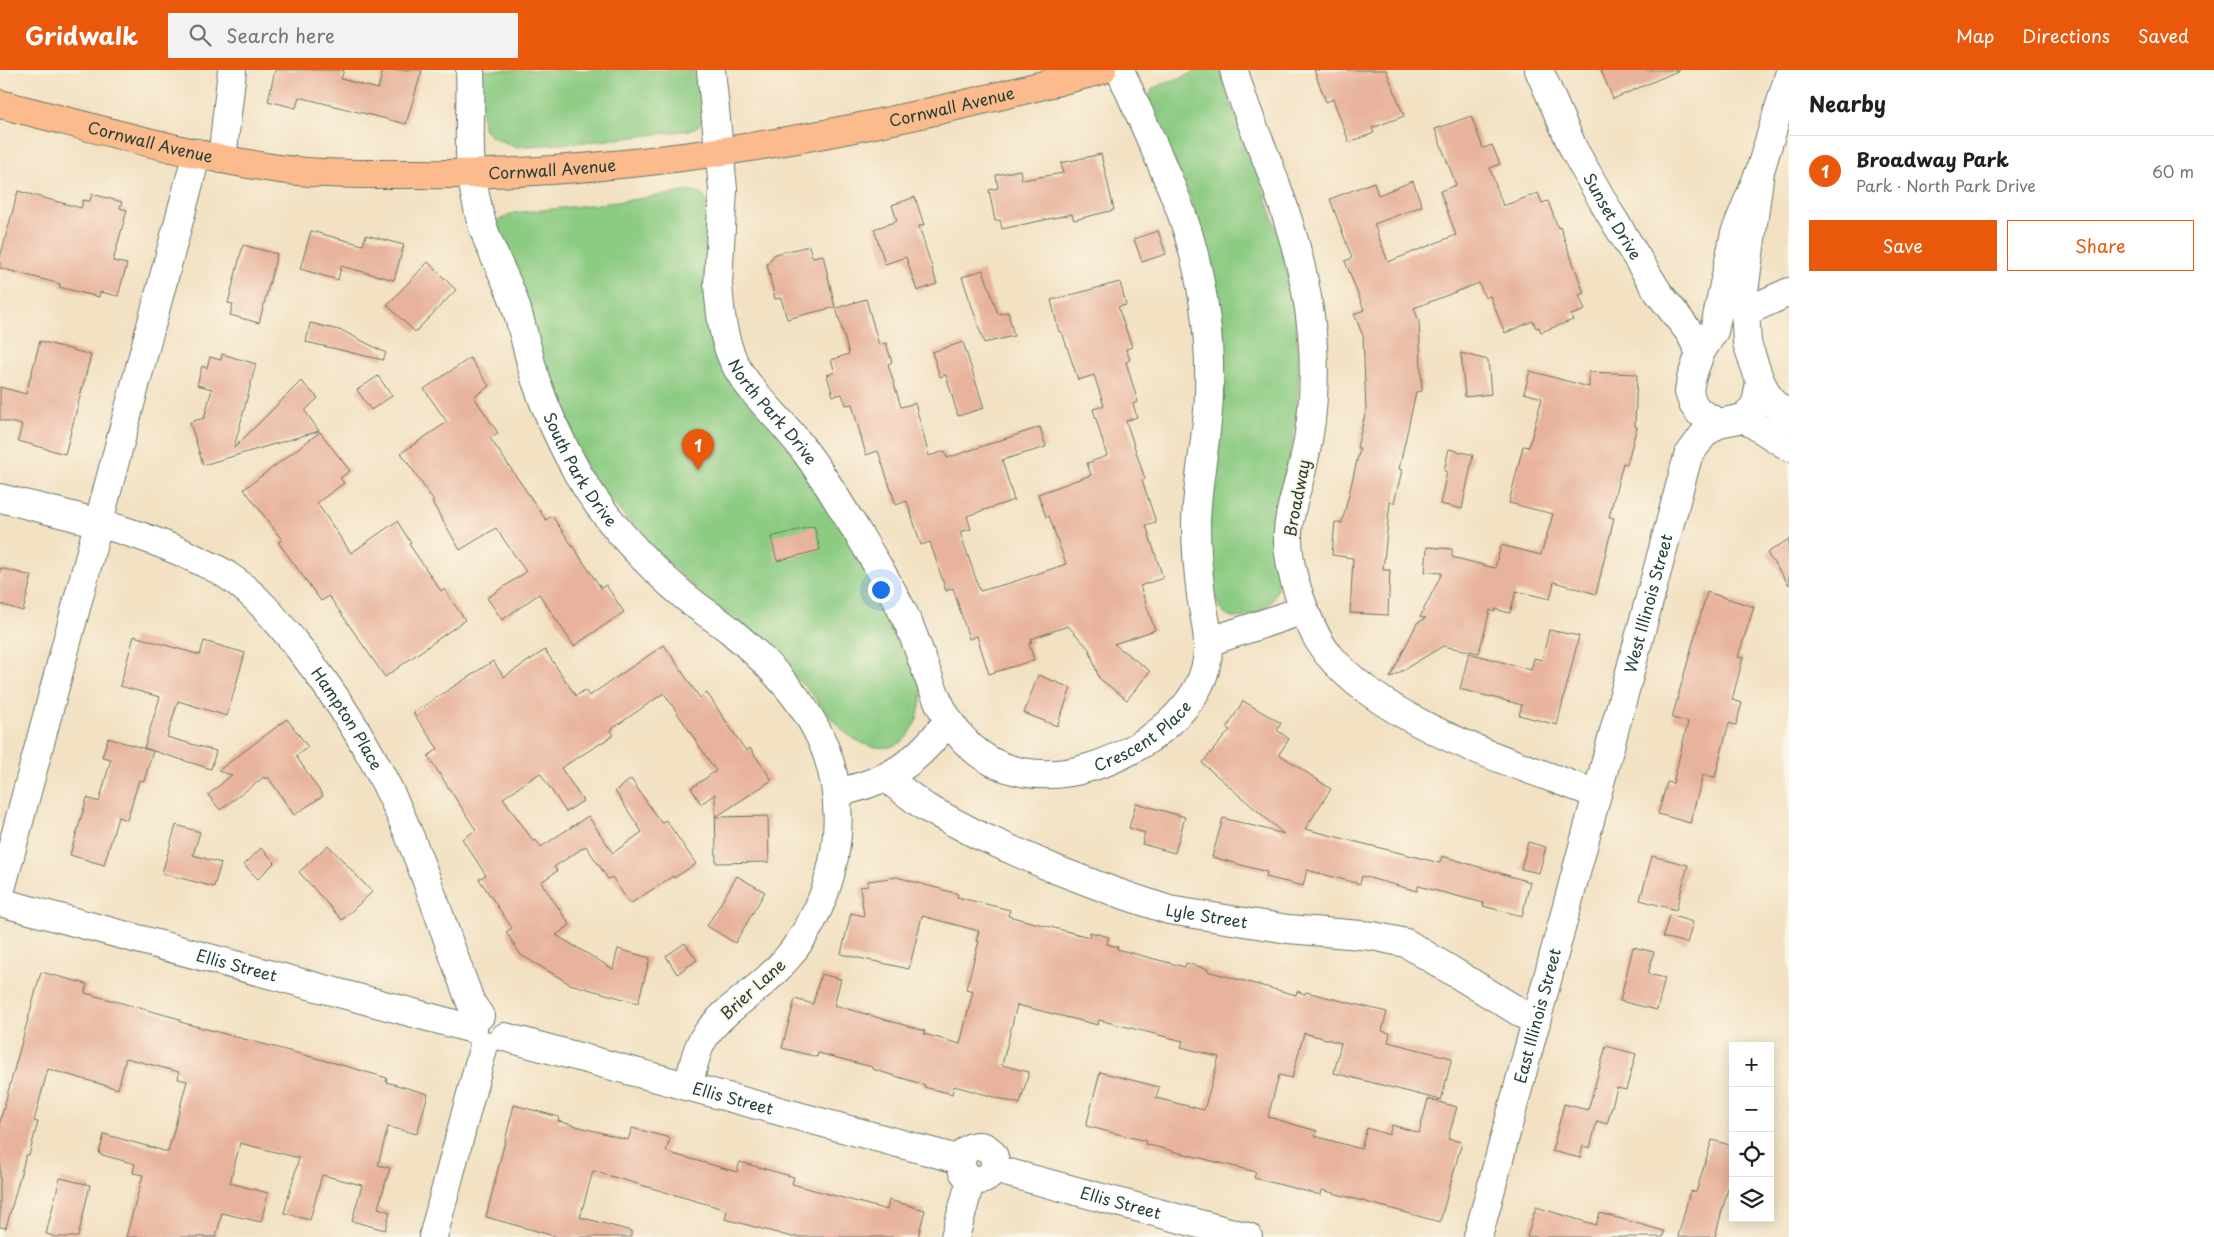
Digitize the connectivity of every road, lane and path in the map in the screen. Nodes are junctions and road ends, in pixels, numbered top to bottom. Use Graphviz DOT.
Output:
graph roads {
  1 [pos="232,70"];
  2 [pos="470,70"];
  3 [pos="711,70"];
  4 [pos="1102,70"];
  5 [pos="1120,70"];
  6 [pos="1234,70"];
  7 [pos="1539,70"];
  8 [pos="1789,75"];
  9 [pos="0,104"];
  10 [pos="720,151"];
  11 [pos="209,156"];
  12 [pos="472,175"];
  13 [pos="1734,283"];
  14 [pos="1789,292"];
  15 [pos="1745,312"];
  16 [pos="1700,353"];
  17 [pos="1760,381"];
  18 [pos="1789,417"];
  19 [pos="1732,421"];
  20 [pos="1789,447"];
  21 [pos="0,498"];
  22 [pos="99,523"];
  23 [pos="1304,610"];
  24 [pos="1208,642"];
  25 [pos="948,721"];
  26 [pos="886,778"];
  27 [pos="836,793"];
  28 [pos="1596,794"];
  29 [pos="0,893"];
  30 [pos="0,902"];
  31 [pos="1536,1022"];
  32 [pos="486,1032"];
  33 [pos="688,1087"];
  34 [pos="975,1169"];
  35 [pos="433,1237"];
  36 [pos="955,1237"];
  37 [pos="1248,1237"];
  38 [pos="1478,1237"];
  1 -- 11 [label="street"];
  2 -- 12 [label="street, South Park Drive"];
  3 -- 10 [label="street, North Park Drive"];
  4 -- 10 [label="main road, Cornwall Avenue"];
  5 -- 24 [label="street"];
  6 -- 23 [label="street, Broadway"];
  7 -- 16 [label="street, Sunset Drive"];
  8 -- 13 [label="street"];
  9 -- 11 [label="main road, Cornwall Avenue"];
  10 -- 12 [label="main road, Cornwall Avenue"];
  10 -- 25 [label="street, North Park Drive"];
  11 -- 12 [label="main road, Cornwall Avenue"];
  11 -- 22 [label="street"];
  12 -- 27 [label="street, South Park Drive"];
  13 -- 15 [label="street"];
  13 -- 16 [label="street"];
  14 -- 15 [label="street"];
  15 -- 17 [label="street"];
  16 -- 19 [label="street"];
  17 -- 18 [label="street"];
  17 -- 19 [label="street, West Illinois Street"];
  19 -- 20 [label="street"];
  19 -- 28 [label="street, West Illinois Street"];
  21 -- 22 [label="street, Hampton Place"];
  22 -- 29 [label="street"];
  22 -- 32 [label="street, Hampton Place"];
  23 -- 24 [label="street"];
  23 -- 28 [label="street, Broadway"];
  24 -- 25 [label="street, Crescent Place"];
  25 -- 26 [label="street"];
  26 -- 27 [label="street"];
  26 -- 31 [label="street, Lyle Street"];
  27 -- 33 [label="street, Brier Lane"];
  28 -- 31 [label="street, East Illinois Street"];
  30 -- 32 [label="street, Ellis Street"];
  31 -- 38 [label="street, East Illinois Street"];
  32 -- 33 [label="street, Ellis Street"];
  32 -- 35 [label="street"];
  33 -- 34 [label="street, Ellis Street"];
  34 -- 36 [label="street"];
  34 -- 37 [label="street, Ellis Street"];
}
